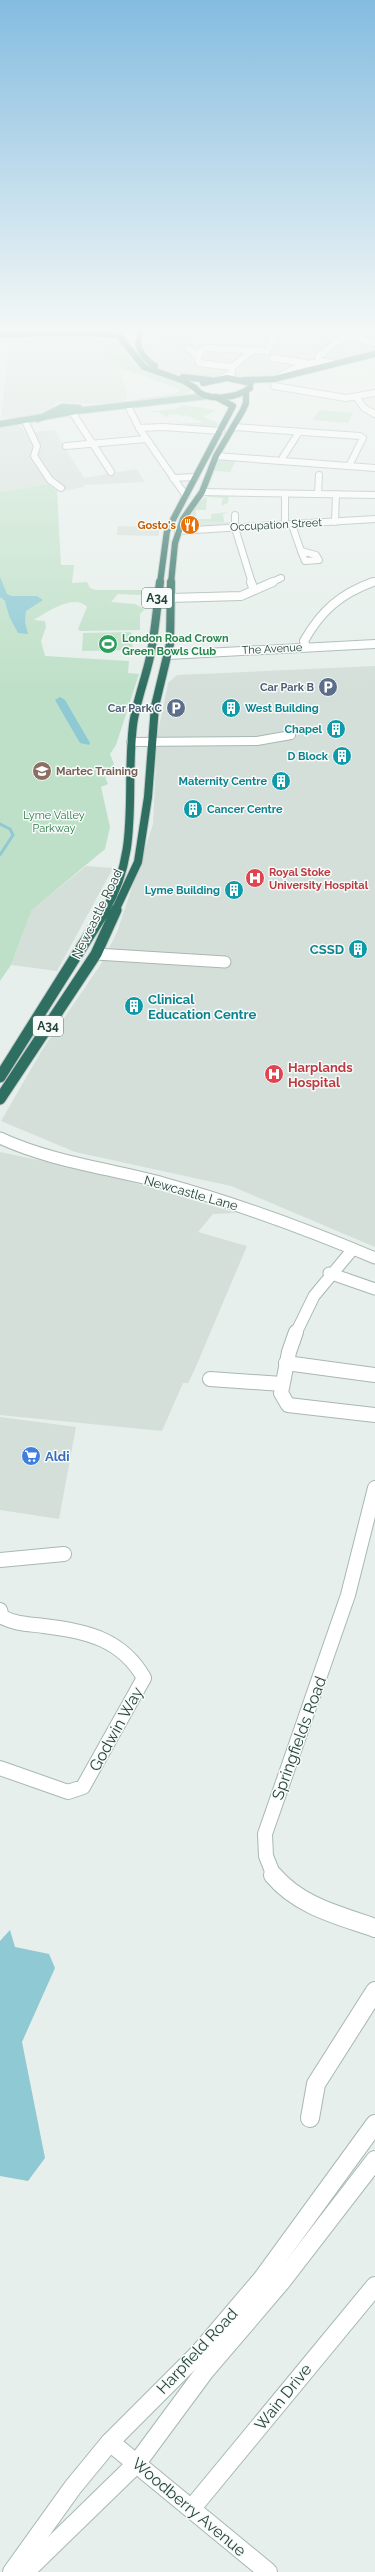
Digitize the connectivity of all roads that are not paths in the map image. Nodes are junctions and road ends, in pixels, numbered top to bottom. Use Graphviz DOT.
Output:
graph roads {
  1 [pos="37,447"];
  2 [pos="94,447"];
  3 [pos="152,447"];
  4 [pos="212,447"];
  5 [pos="222,447"];
  6 [pos="290,447"];
  7 [pos="359,447"];
  8 [pos="216,456"];
  9 [pos="284,457"];
  10 [pos="349,466"];
  11 [pos="375,468"];
  12 [pos="111,472"];
  13 [pos="319,475"];
  14 [pos="196,477"];
  15 [pos="173,478"];
  16 [pos="61,488"];
  17 [pos="185,492"];
  18 [pos="202,492"];
  19 [pos="285,494"];
  20 [pos="318,494"];
  21 [pos="336,494"];
  22 [pos="375,495"];
  23 [pos="235,515"];
  24 [pos="375,519"];
  25 [pos="335,522"];
  26 [pos="288,525"];
  27 [pos="235,528"];
  28 [pos="178,531"];
  29 [pos="301,551"];
  30 [pos="281,578"];
  31 [pos="375,581"];
  32 [pos="254,590"];
  33 [pos="170,598"];
  34 [pos="375,644"];
  35 [pos="306,647"];
  36 [pos="150,655"];
  37 [pos="168,655"];
  38 [pos="291,735"];
  39 [pos="131,742"];
  40 [pos="151,742"];
  41 [pos="84,947"];
  42 [pos="98,950"];
  43 [pos="225,962"];
  44 [pos="0,1077"];
  45 [pos="0,1099"];
  46 [pos="1,1140"];
  47 [pos="353,1249"];
  48 [pos="375,1258"];
  49 [pos="329,1273"];
  50 [pos="375,1289"];
  51 [pos="286,1363"];
  52 [pos="375,1375"];
  53 [pos="210,1379"];
  54 [pos="282,1384"];
  55 [pos="375,1415"];
  56 [pos="375,1488"];
  57 [pos="64,1554"];
  58 [pos="0,1560"];
  59 [pos="0,1610"];
  60 [pos="0,1768"];
  61 [pos="375,1928"];
  62 [pos="375,1991"];
  63 [pos="310,2118"];
  64 [pos="375,2124"];
  65 [pos="375,2160"];
  66 [pos="375,2286"];
  67 [pos="110,2442"];
  68 [pos="137,2463"];
  69 [pos="192,2508"];
  70 [pos="12,2572"];
  71 [pos="25,2572"];
  72 [pos="268,2572"];
  1 -- 16 [label="street"];
  2 -- 12 [label="street"];
  3 -- 15 [label="street"];
  4 -- 14 [label="highway, A34"];
  5 -- 8 [label="highway, A34"];
  6 -- 9 [label="street"];
  7 -- 10 [label="street"];
  8 -- 10 [label="street"];
  8 -- 18 [label="highway, A34"];
  10 -- 11 [label="street"];
  13 -- 20 [label="street"];
  14 -- 15 [label="street"];
  14 -- 17 [label="highway, A34"];
  15 -- 17 [label="street"];
  17 -- 18 [label="highway"];
  17 -- 36 [label="highway, A34"];
  18 -- 19 [label="street"];
  18 -- 28 [label="highway, A34"];
  19 -- 20 [label="street"];
  19 -- 26 [label="street"];
  20 -- 21 [label="street"];
  21 -- 22 [label="street"];
  21 -- 25 [label="street"];
  23 -- 27 [label="street"];
  24 -- 25 [label="street, Occupation Street"];
  25 -- 26 [label="street, Occupation Street"];
  26 -- 27 [label="street, Occupation Street"];
  26 -- 29 [label="street"];
  27 -- 28 [label="street, Occupation Street"];
  27 -- 32 [label="street"];
  28 -- 33 [label="highway, A34"];
  30 -- 32 [label="street"];
  31 -- 35 [label="street"];
  32 -- 33 [label="street"];
  33 -- 37 [label="highway, A34"];
  34 -- 35 [label="street, The Avenue"];
  35 -- 37 [label="street, The Avenue"];
  36 -- 37 [label="highway"];
  36 -- 39 [label="highway, A34"];
  37 -- 40 [label="highway, A34"];
  38 -- 40 [label="street"];
  39 -- 40 [label="street"];
  39 -- 41 [label="highway, Newcastle Road / A34"];
  40 -- 42 [label="highway, Newcastle Road / A34"];
  41 -- 42 [label="highway"];
  41 -- 44 [label="highway, Newcastle Road / A34"];
  42 -- 43 [label="street"];
  42 -- 45 [label="highway, Newcastle Road / A34"];
  46 -- 47 [label="street, Newcastle Lane"];
  47 -- 48 [label="street, Newcastle Lane"];
  47 -- 49 [label="street"];
  49 -- 50 [label="street"];
  49 -- 51 [label="street"];
  51 -- 52 [label="street"];
  51 -- 54 [label="street"];
  53 -- 54 [label="street"];
  54 -- 55 [label="street"];
  56 -- 61 [label="street, Springfields Road"];
  57 -- 58 [label="street"];
  59 -- 60 [label="street, Godwin Way"];
  62 -- 63 [label="street"];
  64 -- 67 [label="street, Harpfield Road"];
  65 -- 68 [label="street, Harpfield Road"];
  66 -- 69 [label="street, Wain Drive"];
  67 -- 68 [label="street, Woodberry Avenue"];
  67 -- 70 [label="street, Harpfield Road"];
  68 -- 69 [label="street, Woodberry Avenue"];
  68 -- 71 [label="street, Harpfield Road"];
  69 -- 72 [label="street, Woodberry Avenue"];
}
